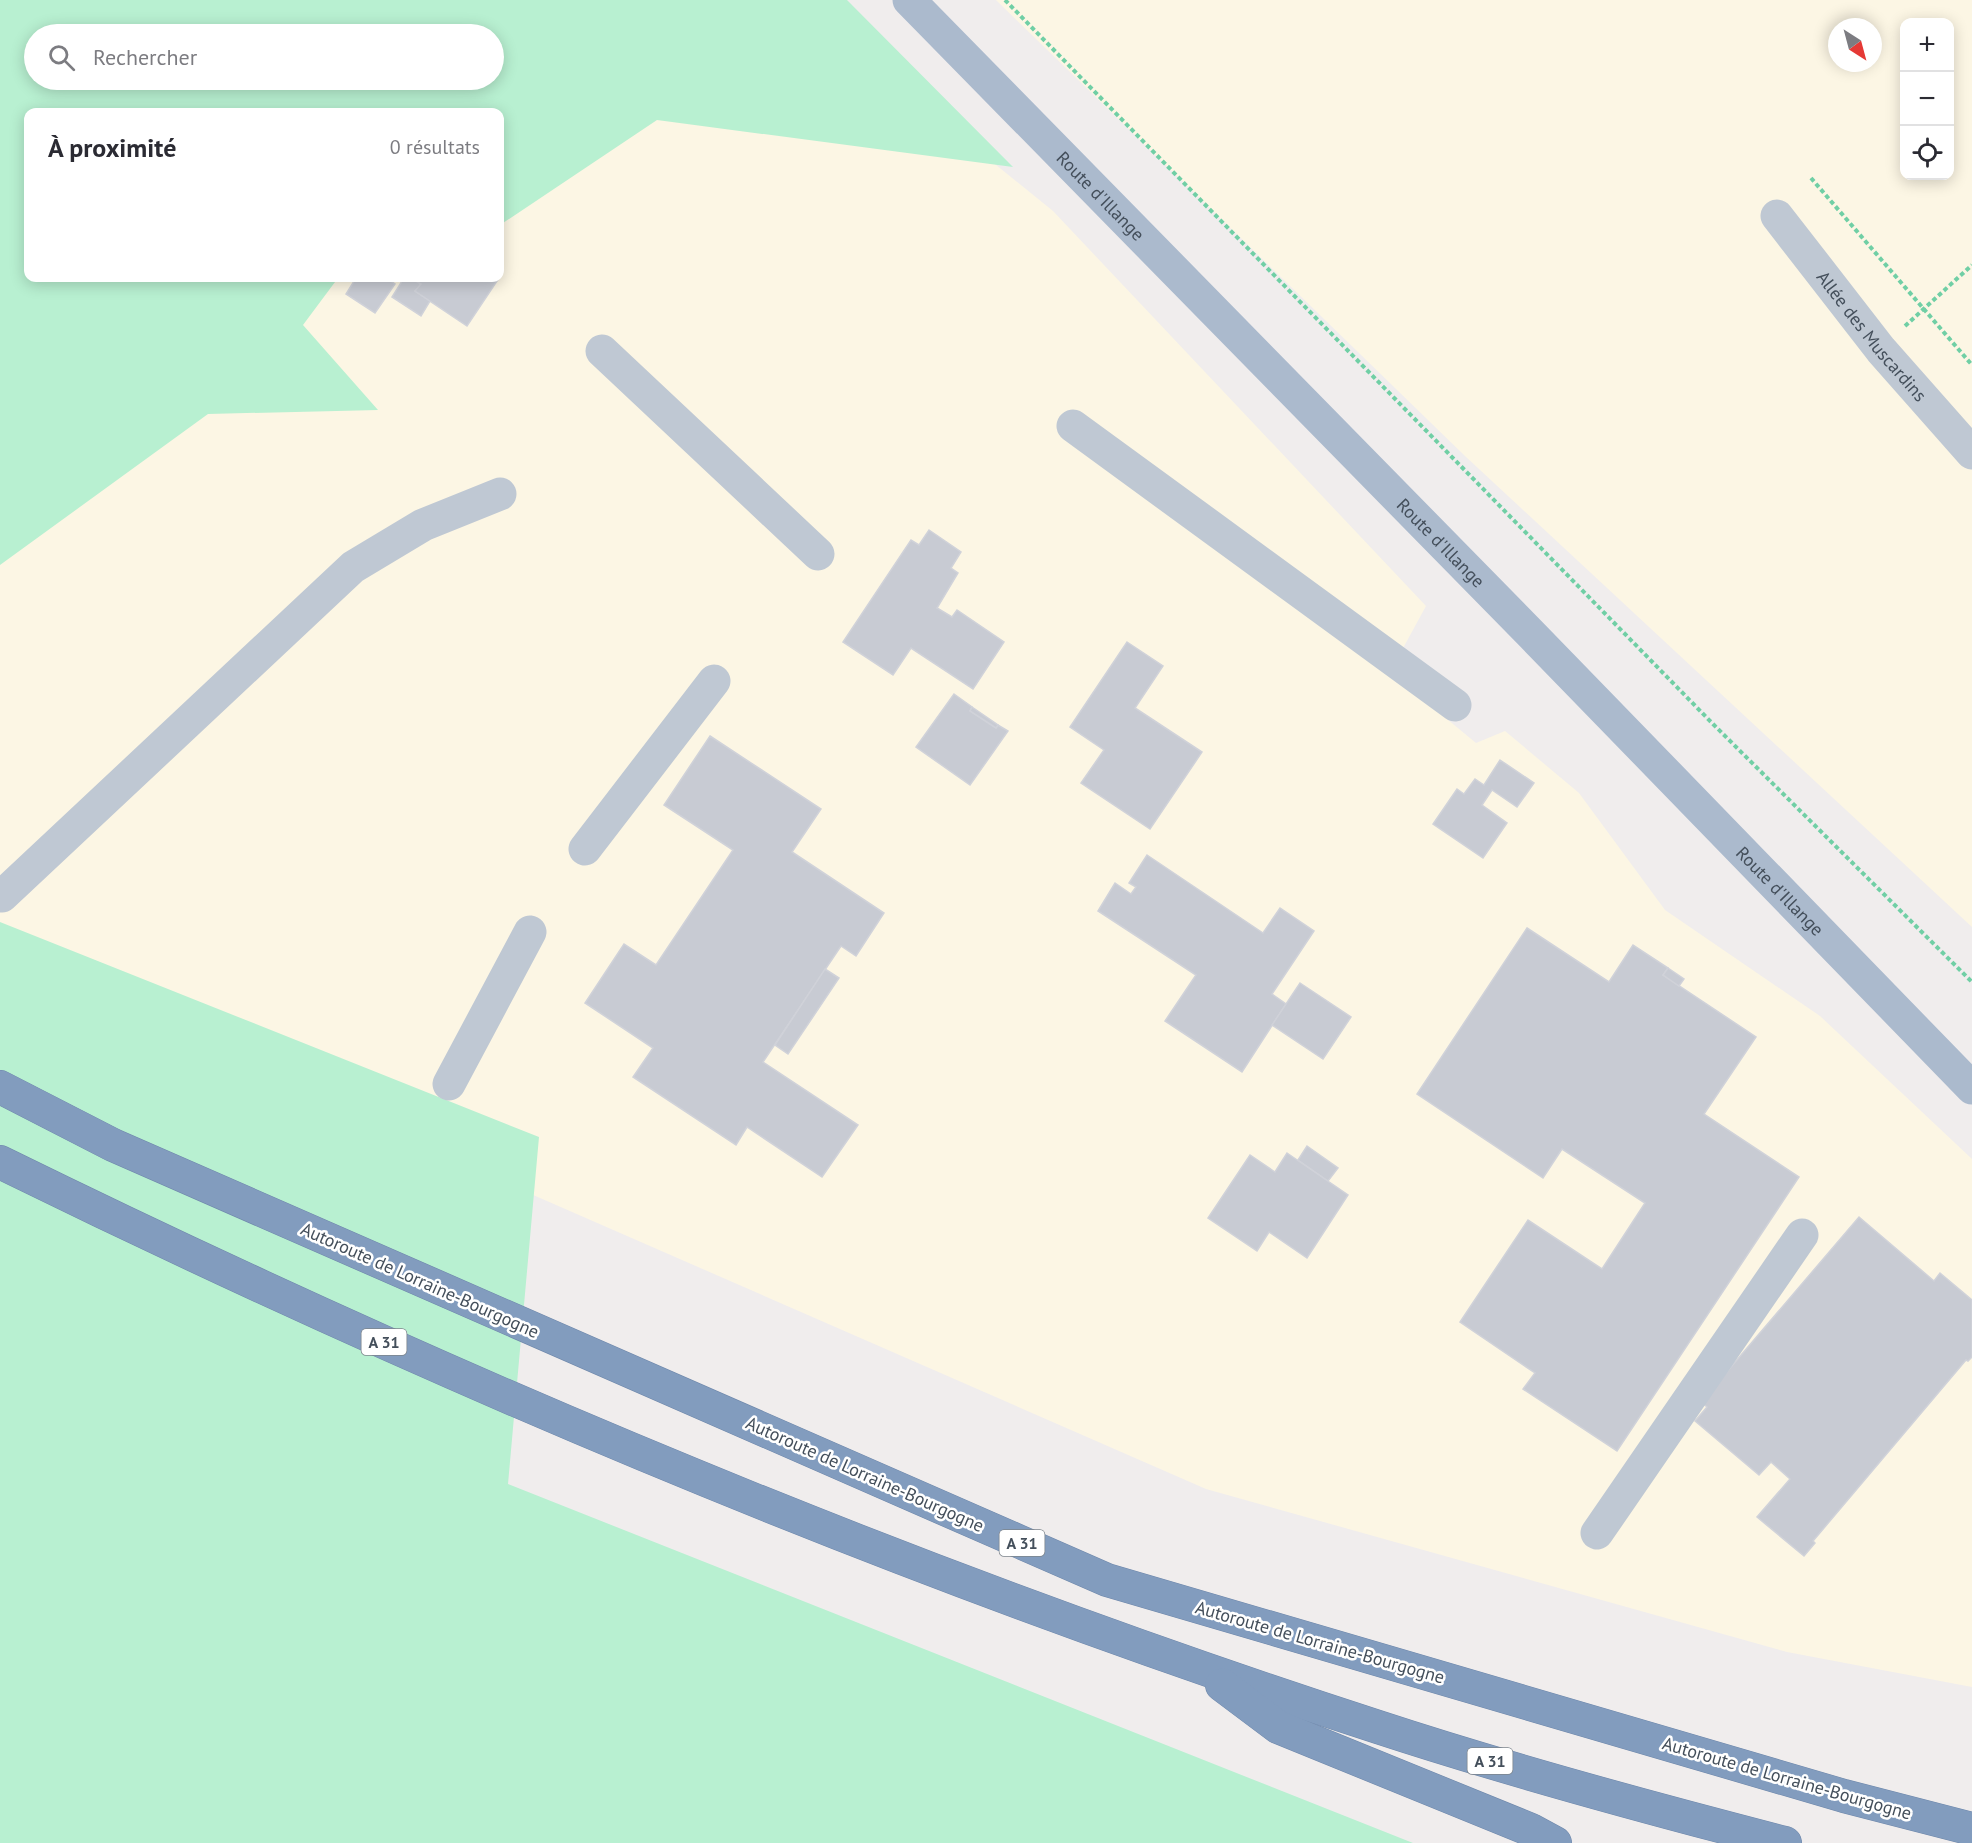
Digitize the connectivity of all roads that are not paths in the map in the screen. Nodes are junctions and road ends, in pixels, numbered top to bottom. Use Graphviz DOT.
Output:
graph roads {
  1 [pos="909,0"];
  2 [pos="1776,216"];
  3 [pos="602,351"];
  4 [pos="1073,426"];
  5 [pos="1972,453"];
  6 [pos="500,494"];
  7 [pos="818,554"];
  8 [pos="714,681"];
  9 [pos="1455,705"];
  10 [pos="585,849"];
  11 [pos="2,896"];
  12 [pos="530,932"];
  13 [pos="449,1084"];
  14 [pos="0,1087"];
  15 [pos="1972,1089"];
  16 [pos="0,1162"];
  17 [pos="1802,1235"];
  18 [pos="1597,1533"];
  19 [pos="1199,1668"];
  20 [pos="1972,1829"];
  21 [pos="1555,1843"];
  22 [pos="1785,1843"];
  1 -- 15 [label="main road, Route d'Illange"];
  2 -- 5 [label="lane, Allée des Muscardins"];
  3 -- 7 [label="lane"];
  4 -- 9 [label="lane"];
  6 -- 11 [label="lane"];
  8 -- 10 [label="lane"];
  12 -- 13 [label="lane"];
  14 -- 20 [label="highway, Autoroute de Lorraine-Bourgogne / A 31"];
  16 -- 19 [label="highway, A 31"];
  17 -- 18 [label="lane"];
  19 -- 21 [label="highway"];
  19 -- 22 [label="highway, A 31"];
}
